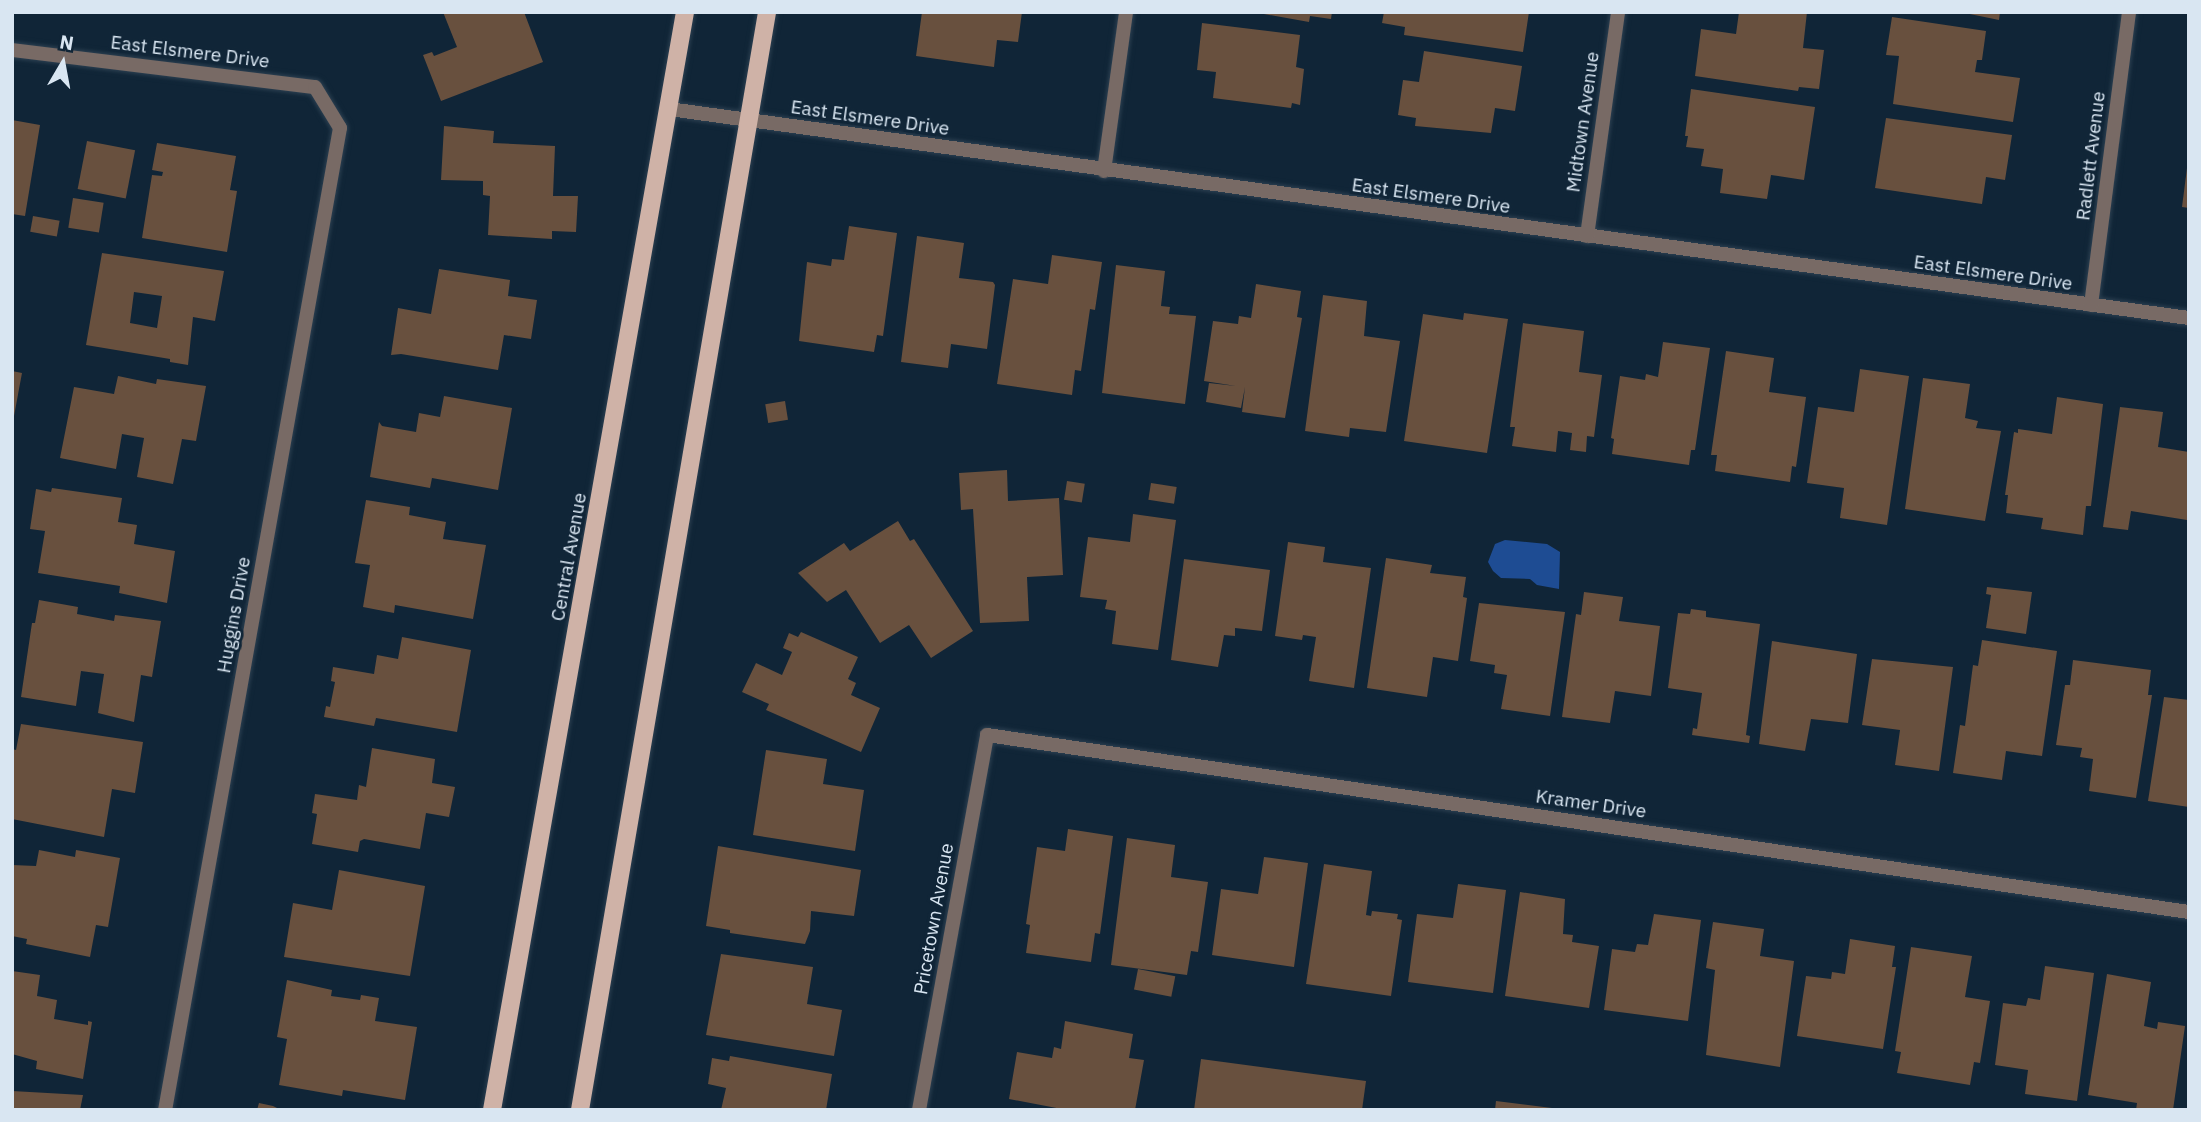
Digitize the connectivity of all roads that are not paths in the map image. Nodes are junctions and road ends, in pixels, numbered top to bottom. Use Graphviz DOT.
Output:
graph roads {
  1 [pos="685,12"];
  2 [pos="767,12"];
  3 [pos="1126,12"];
  4 [pos="1618,12"];
  5 [pos="2129,12"];
  6 [pos="12,50"];
  7 [pos="669,109"];
  8 [pos="749,120"];
  9 [pos="340,128"];
  10 [pos="1104,171"];
  11 [pos="1587,236"];
  12 [pos="2091,306"];
  13 [pos="2189,317"];
  14 [pos="987,736"];
  15 [pos="2189,912"];
  16 [pos="165,1110"];
  17 [pos="492,1110"];
  18 [pos="580,1110"];
  19 [pos="919,1110"];
  1 -- 7 [label="main road, Central Avenue"];
  2 -- 8 [label="main road"];
  3 -- 10 [label="street"];
  4 -- 11 [label="street, Midtown Avenue"];
  5 -- 12 [label="street, Radlett Avenue"];
  6 -- 9 [label="street, East Elsmere Drive"];
  7 -- 8 [label="street, East Elsmere Drive"];
  7 -- 17 [label="main road, Central Avenue"];
  8 -- 10 [label="street, East Elsmere Drive"];
  8 -- 18 [label="main road"];
  9 -- 16 [label="street, Huggins Drive"];
  10 -- 11 [label="street, East Elsmere Drive"];
  11 -- 12 [label="street, East Elsmere Drive"];
  12 -- 13 [label="street, East Elsmere Drive"];
  14 -- 15 [label="street, Kramer Drive"];
  14 -- 19 [label="street, Pricetown Avenue"];
}
